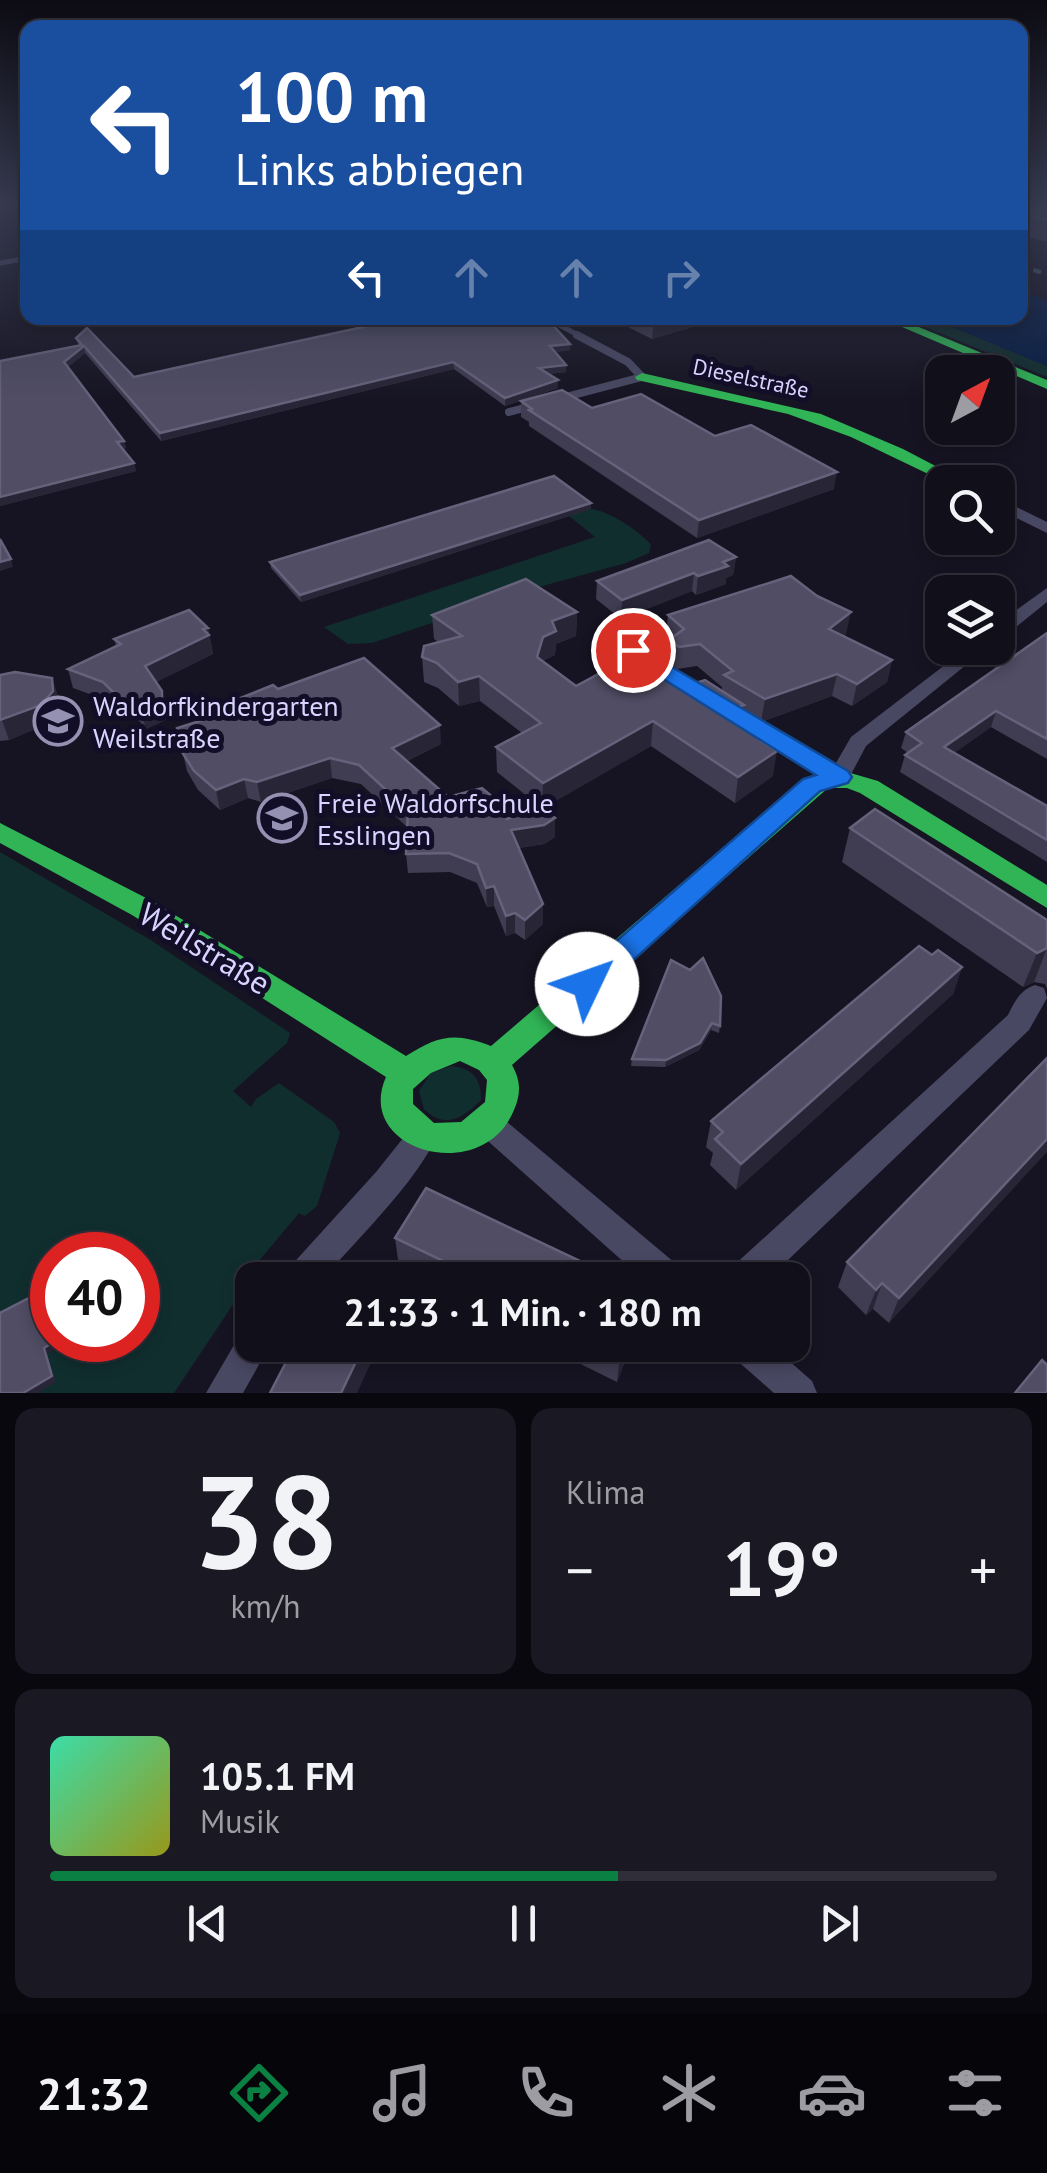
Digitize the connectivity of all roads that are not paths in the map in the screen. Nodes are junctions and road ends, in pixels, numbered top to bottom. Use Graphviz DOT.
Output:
graph roads {
  1 [pos="559,325"];
  2 [pos="877,325"];
  3 [pos="904,325"];
  4 [pos="948,355"];
  5 [pos="642,377"];
  6 [pos="1015,384"];
  7 [pos="1047,385"];
  8 [pos="1047,398"];
  9 [pos="509,412"];
  10 [pos="925,466"];
  11 [pos="1015,512"];
  12 [pos="1047,528"];
  13 [pos="1047,593"];
  14 [pos="1015,618"];
  15 [pos="956,665"];
  16 [pos="748,724"];
  17 [pos="839,777"];
  18 [pos="0,832"];
  19 [pos="1047,898"];
  20 [pos="1035,996"];
  21 [pos="492,1064"];
  22 [pos="405,1072"];
  23 [pos="490,1124"];
  24 [pos="422,1136"];
  25 [pos="317,1262"];
  26 [pos="648,1262"];
  27 [pos="762,1262"];
  28 [pos="242,1362"];
  29 [pos="764,1362"];
  30 [pos="222,1393"];
  31 [pos="800,1393"];
  1 -- 5 [label="lane"];
  2 -- 4 [label="main road"];
  3 -- 7 [label="main road"];
  5 -- 9 [label="lane"];
  5 -- 10 [label="main road, Dieselstraße"];
  6 -- 8 [label="main road"];
  11 -- 12 [label="street"];
  13 -- 14 [label="street"];
  15 -- 17 [label="street"];
  16 -- 17 [label="lane"];
  17 -- 19 [label="main road"];
  17 -- 21 [label="main road"];
  18 -- 22 [label="main road, Weilstraße"];
  20 -- 27 [label="street"];
  21 -- 22 [label="main road"];
  21 -- 23 [label="main road"];
  22 -- 24 [label="main road"];
  23 -- 24 [label="main road"];
  23 -- 26 [label="street"];
  24 -- 25 [label="street"];
  28 -- 30 [label="street"];
  29 -- 31 [label="street"];
}
